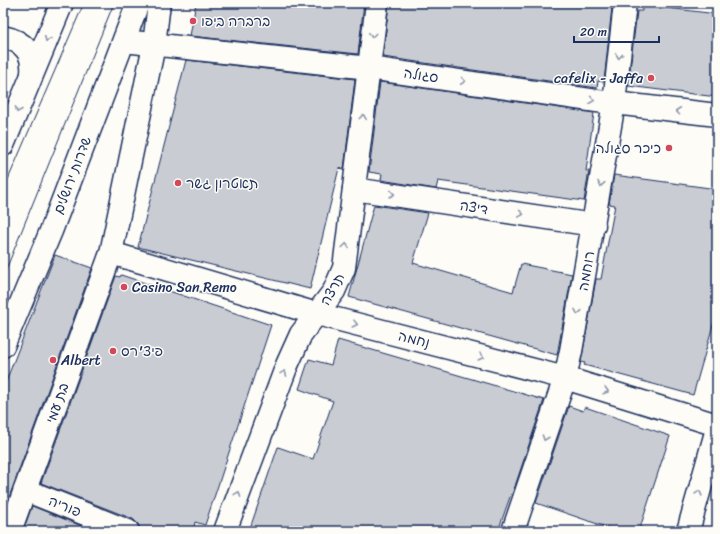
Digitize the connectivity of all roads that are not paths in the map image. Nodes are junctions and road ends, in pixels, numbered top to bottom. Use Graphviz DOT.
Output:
graph roads {
  1 [pos="62,3"];
  2 [pos="138,3"];
  3 [pos="159,3"];
  4 [pos="377,3"];
  5 [pos="625,3"];
  6 [pos="3,37"];
  7 [pos="124,41"];
  8 [pos="154,44"];
  9 [pos="369,68"];
  10 [pos="32,74"];
  11 [pos="614,103"];
  12 [pos="717,115"];
  13 [pos="3,145"];
  14 [pos="354,188"];
  15 [pos="594,225"];
  16 [pos="111,253"];
  17 [pos="317,314"];
  18 [pos="3,346"];
  19 [pos="565,378"];
  20 [pos="717,425"];
  21 [pos="717,429"];
  22 [pos="25,490"];
  23 [pos="10,531"];
  24 [pos="128,531"];
  25 [pos="224,531"];
  26 [pos="513,531"];
  27 [pos="688,531"];
  1 -- 10 [label="street, one-way"];
  2 -- 7 [label="street, שדרות ירושלים"];
  3 -- 8 [label="street, בת עמי"];
  4 -- 9 [label="street, תרצה, one-way"];
  5 -- 11 [label="street, רוחמה, one-way"];
  6 -- 10 [label="street"];
  7 -- 8 [label="street, סגולה"];
  7 -- 18 [label="street, שדרות ירושלים"];
  8 -- 9 [label="street, סגולה"];
  8 -- 16 [label="street, בת עמי"];
  9 -- 11 [label="street, סגולה, one-way"];
  14 -- 9 [label="street, תרצה, one-way"];
  10 -- 13 [label="street, one-way"];
  12 -- 11 [label="street, סגולה, one-way"];
  11 -- 15 [label="street, רוחמה, one-way"];
  14 -- 15 [label="street, דיצה, one-way"];
  17 -- 14 [label="street, תרצה, one-way"];
  15 -- 19 [label="street, רוחמה, one-way"];
  16 -- 17 [label="street, נחמה"];
  16 -- 22 [label="street, בת עמי"];
  17 -- 19 [label="street, נחמה, one-way"];
  25 -- 17 [label="street, תרצה, one-way"];
  19 -- 20 [label="street, נחמה, one-way"];
  19 -- 26 [label="street, רוחמה, one-way"];
  27 -- 21 [label="street, one-way"];
  22 -- 23 [label="street, בת עמי"];
  22 -- 24 [label="street, פוריה"];
}
